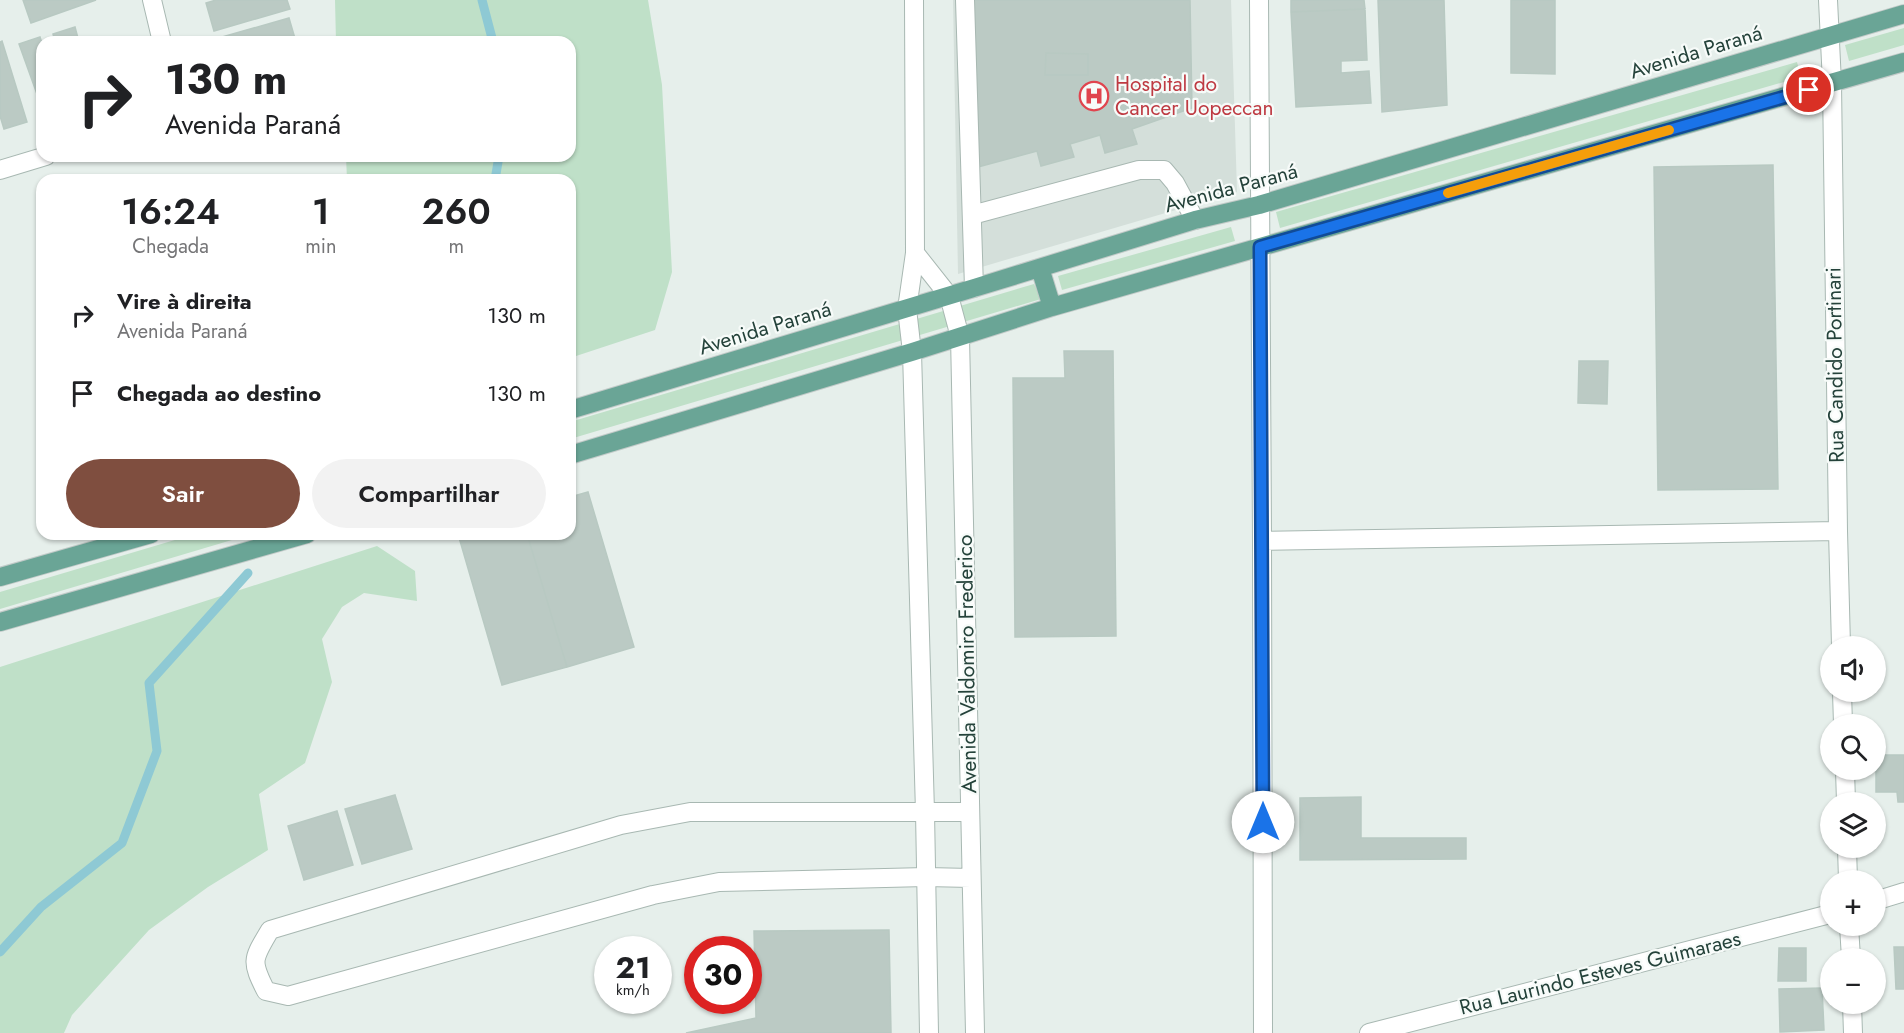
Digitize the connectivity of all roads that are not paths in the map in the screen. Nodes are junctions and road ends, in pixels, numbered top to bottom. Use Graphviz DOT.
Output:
graph roads {
  1 [pos="152,0"];
  2 [pos="914,0"];
  3 [pos="965,0"];
  4 [pos="1259,0"];
  5 [pos="1828,0"];
  6 [pos="1904,14"];
  7 [pos="161,36"];
  8 [pos="1829,36"];
  9 [pos="1904,62"];
  10 [pos="1832,83"];
  11 [pos="36,159"];
  12 [pos="0,170"];
  13 [pos="1259,205"];
  14 [pos="972,215"];
  15 [pos="1195,220"];
  16 [pos="1260,247"];
  17 [pos="915,253"];
  18 [pos="1040,268"];
  19 [pos="974,288"];
  20 [pos="949,296"];
  21 [pos="1052,307"];
  22 [pos="907,309"];
  23 [pos="960,337"];
  24 [pos="912,352"];
  25 [pos="576,408"];
  26 [pos="576,453"];
  27 [pos="1838,531"];
  28 [pos="130,540"];
  29 [pos="287,540"];
  30 [pos="1262,541"];
  31 [pos="0,577"];
  32 [pos="0,622"];
  33 [pos="1841,636"];
  34 [pos="925,812"];
  35 [pos="970,812"];
  36 [pos="926,877"];
  37 [pos="971,878"];
  38 [pos="1904,892"];
  39 [pos="1886,898"];
  40 [pos="1820,917"];
  41 [pos="1852,1014"];
  42 [pos="929,1033"];
  43 [pos="975,1033"];
  44 [pos="1263,1033"];
  45 [pos="1369,1033"];
  46 [pos="1853,1033"];
  1 -- 7 [label="street"];
  2 -- 17 [label="street"];
  3 -- 14 [label="street"];
  4 -- 13 [label="street"];
  5 -- 8 [label="street, Rua Candido Portinari"];
  6 -- 8 [label="main road, Avenida Paraná"];
  8 -- 10 [label="street, Rua Candido Portinari"];
  8 -- 13 [label="main road, Avenida Paraná"];
  9 -- 10 [label="main road"];
  10 -- 16 [label="main road"];
  10 -- 27 [label="street, Rua Candido Portinari"];
  11 -- 12 [label="street"];
  13 -- 15 [label="main road, Avenida Paraná"];
  13 -- 16 [label="street"];
  14 -- 15 [label="street"];
  14 -- 19 [label="street"];
  15 -- 18 [label="main road, Avenida Paraná"];
  16 -- 21 [label="main road"];
  16 -- 30 [label="street"];
  17 -- 20 [label="street"];
  17 -- 22 [label="street"];
  18 -- 19 [label="main road, Avenida Paraná"];
  18 -- 21 [label="main road"];
  19 -- 20 [label="main road, Avenida Paraná"];
  20 -- 22 [label="main road, Avenida Paraná"];
  20 -- 23 [label="street, Avenida Valdomiro Frederico"];
  21 -- 23 [label="main road"];
  22 -- 24 [label="street"];
  22 -- 25 [label="main road, Avenida Paraná"];
  23 -- 24 [label="main road"];
  23 -- 35 [label="street, Avenida Valdomiro Frederico"];
  24 -- 26 [label="main road"];
  24 -- 34 [label="street"];
  27 -- 30 [label="street"];
  27 -- 33 [label="street, Rua Candido Portinari"];
  28 -- 31 [label="main road"];
  29 -- 32 [label="main road"];
  30 -- 44 [label="street"];
  34 -- 35 [label="street"];
  34 -- 36 [label="street"];
  34 -- 36 [label="street"];
  35 -- 37 [label="street, Avenida Valdomiro Frederico"];
  36 -- 37 [label="street"];
  36 -- 42 [label="street"];
  37 -- 43 [label="street, Avenida Valdomiro Frederico"];
  38 -- 39 [label="street"];
  40 -- 45 [label="street, Rua Laurindo Esteves Guimaraes"];
  41 -- 46 [label="street"];
}
